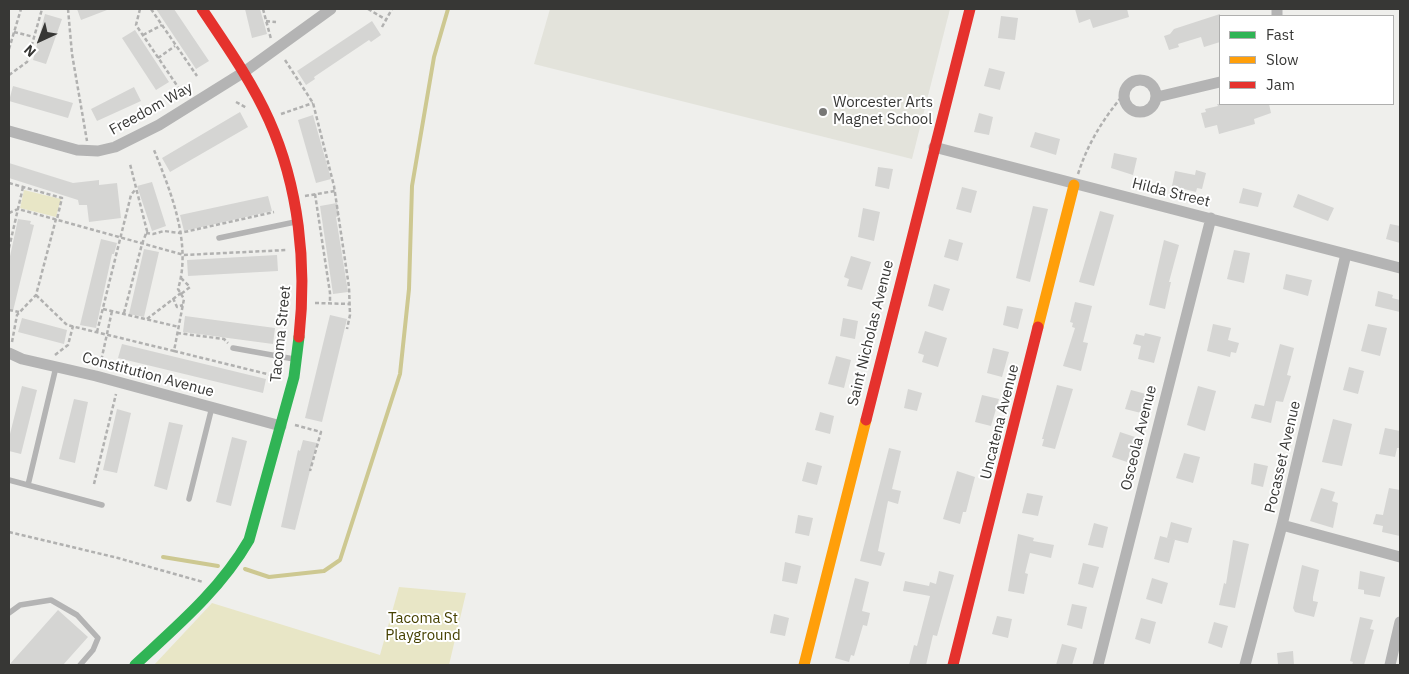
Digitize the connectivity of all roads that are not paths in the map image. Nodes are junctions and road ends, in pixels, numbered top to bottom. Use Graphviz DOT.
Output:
graph roads {
  1 [pos="202,9"];
  2 [pos="331,9"];
  3 [pos="970,9"];
  4 [pos="244,72"];
  5 [pos="1219,82"];
  6 [pos="1157,97"];
  7 [pos="9,131"];
  8 [pos="934,148"];
  9 [pos="1074,185"];
  10 [pos="1211,218"];
  11 [pos="297,222"];
  12 [pos="219,238"];
  13 [pos="1346,254"];
  14 [pos="1400,268"];
  15 [pos="10,348"];
  16 [pos="233,348"];
  17 [pos="296,359"];
  18 [pos="56,361"];
  19 [pos="212,406"];
  20 [pos="286,425"];
  21 [pos="9,480"];
  22 [pos="28,485"];
  23 [pos="189,499"];
  24 [pos="102,505"];
  25 [pos="1282,525"];
  26 [pos="1400,557"];
  27 [pos="9,613"];
  28 [pos="1400,622"];
  29 [pos="80,665"];
  30 [pos="135,665"];
  31 [pos="804,665"];
  32 [pos="953,665"];
  33 [pos="1098,665"];
  34 [pos="1245,665"];
  35 [pos="1390,665"];
  1 -- 4 [label="street, Tacoma Street"];
  2 -- 4 [label="street, Freedom Way"];
  3 -- 8 [label="street, Saint Nicholas Avenue"];
  4 -- 7 [label="street, Freedom Way"];
  4 -- 11 [label="street, Tacoma Street"];
  5 -- 6 [label="street"];
  6 -- 6 [label="street"];
  8 -- 9 [label="street, Hilda Street"];
  8 -- 31 [label="street, Saint Nicholas Avenue"];
  9 -- 10 [label="street, Hilda Street"];
  9 -- 32 [label="street, Uncatena Avenue"];
  10 -- 13 [label="street, Hilda Street"];
  10 -- 33 [label="street, Osceola Avenue"];
  11 -- 12 [label="lane"];
  11 -- 17 [label="street, Tacoma Street"];
  13 -- 14 [label="street, Hilda Street"];
  13 -- 25 [label="street, Pocasset Avenue"];
  15 -- 18 [label="street, Constitution Avenue"];
  16 -- 17 [label="lane"];
  17 -- 20 [label="street, Tacoma Street"];
  18 -- 19 [label="street, Constitution Avenue"];
  18 -- 22 [label="lane"];
  19 -- 20 [label="street, Constitution Avenue"];
  19 -- 23 [label="lane"];
  20 -- 30 [label="street, Tacoma Street"];
  21 -- 22 [label="lane"];
  22 -- 24 [label="lane"];
  25 -- 26 [label="street"];
  25 -- 34 [label="street, Pocasset Avenue"];
  27 -- 29 [label="lane"];
  28 -- 35 [label="street"];
}
